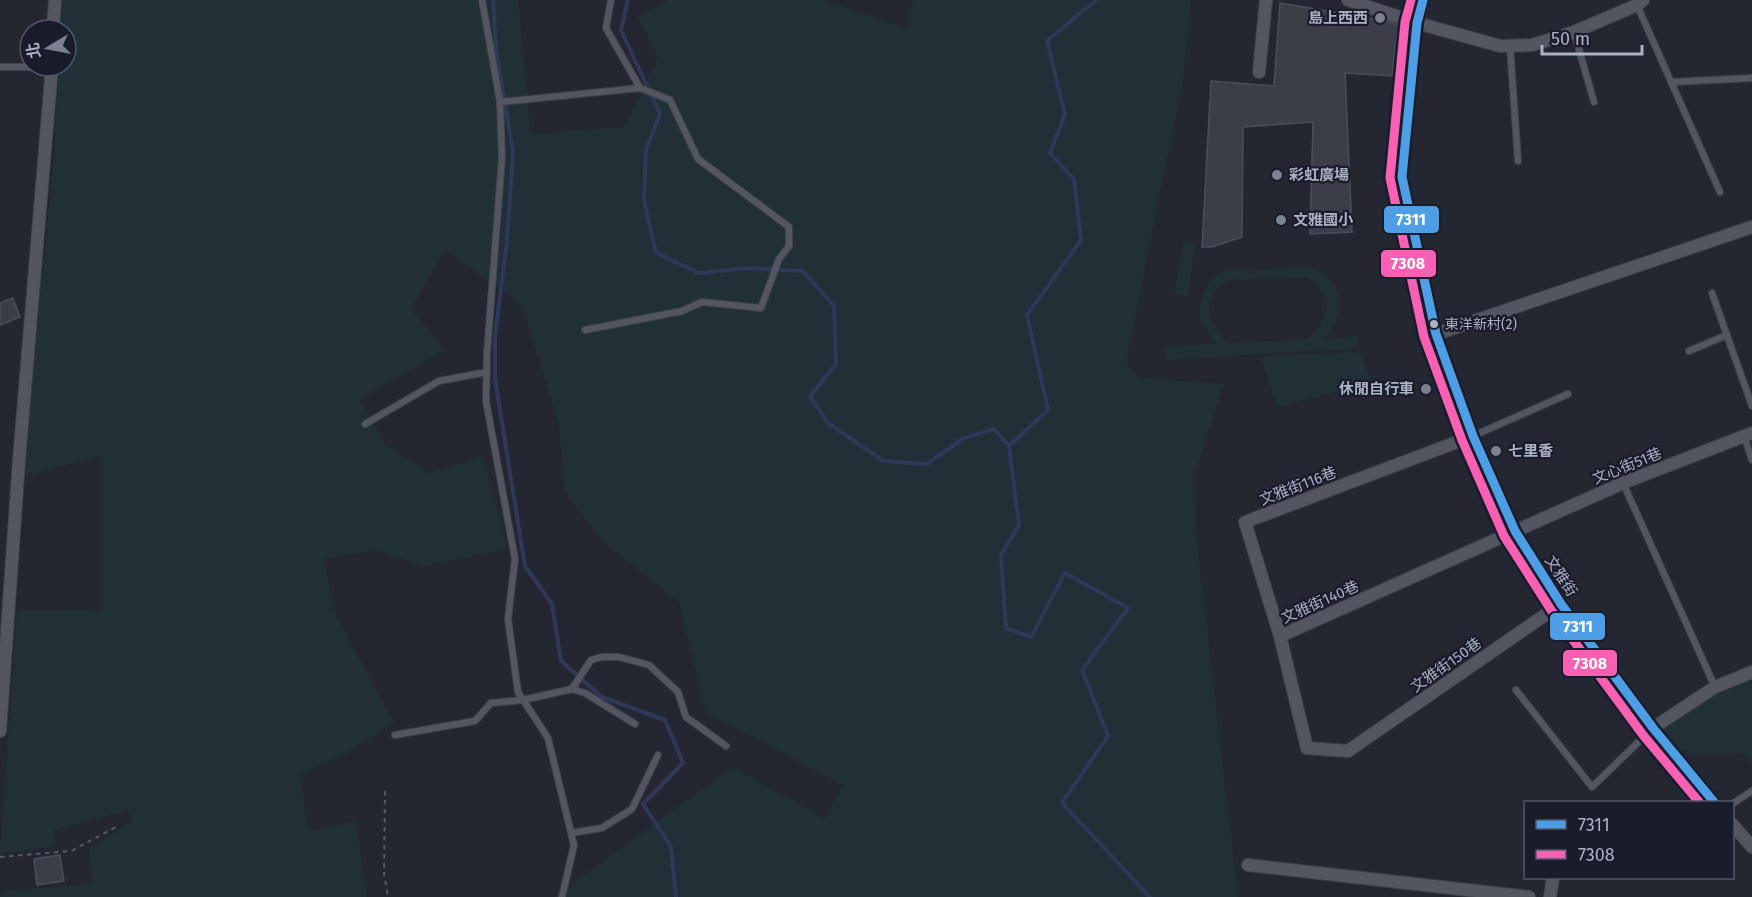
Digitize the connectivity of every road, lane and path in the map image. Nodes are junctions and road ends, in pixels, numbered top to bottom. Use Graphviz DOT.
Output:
graph roads {
  1 [pos="55,0"];
  2 [pos="482,0"];
  3 [pos="610,0"];
  4 [pos="1266,0"];
  5 [pos="1348,0"];
  6 [pos="1423,0"];
  7 [pos="1640,2"];
  8 [pos="54,18"];
  9 [pos="1417,23"];
  10 [pos="1574,32"];
  11 [pos="1510,46"];
  12 [pos="0,67"];
  13 [pos="18,67"];
  14 [pos="1259,72"];
  15 [pos="51,78"];
  16 [pos="1752,78"];
  17 [pos="1671,82"];
  18 [pos="642,89"];
  19 [pos="501,102"];
  20 [pos="1594,102"];
  21 [pos="1518,161"];
  22 [pos="1720,192"];
  23 [pos="1752,227"];
  24 [pos="1712,293"];
  25 [pos="585,330"];
  26 [pos="1436,334"];
  27 [pos="1727,335"];
  28 [pos="1689,351"];
  29 [pos="487,372"];
  30 [pos="1568,394"];
  31 [pos="1752,406"];
  32 [pos="365,424"];
  33 [pos="1748,435"];
  34 [pos="1473,436"];
  35 [pos="1752,460"];
  36 [pos="1623,483"];
  37 [pos="1515,531"];
  38 [pos="1561,604"];
  39 [pos="1280,636"];
  40 [pos="1752,672"];
  41 [pos="574,686"];
  42 [pos="1715,687"];
  43 [pos="1516,690"];
  44 [pos="523,700"];
  45 [pos="635,724"];
  46 [pos="1653,728"];
  47 [pos="0,731"];
  48 [pos="395,735"];
  49 [pos="726,746"];
  50 [pos="1348,751"];
  51 [pos="658,755"];
  52 [pos="1752,791"];
  53 [pos="385,792"];
  54 [pos="1713,801"];
  55 [pos="1734,803"];
  56 [pos="118,826"];
  57 [pos="1734,826"];
  58 [pos="571,832"];
  59 [pos="1752,847"];
  60 [pos="0,857"];
  61 [pos="1248,865"];
  62 [pos="1553,879"];
  63 [pos="388,897"];
  64 [pos="562,897"];
  65 [pos="1529,897"];
  66 [pos="1550,897"];
  1 -- 8 [label="street"];
  2 -- 19 [label="lane"];
  3 -- 18 [label="lane"];
  4 -- 14 [label="street"];
  5 -- 9 [label="street"];
  6 -- 9 [label="street, 文雅街"];
  7 -- 10 [label="street"];
  7 -- 17 [label="lane"];
  9 -- 11 [label="street"];
  9 -- 26 [label="street, 文雅街"];
  10 -- 11 [label="street"];
  10 -- 20 [label="lane"];
  11 -- 21 [label="lane"];
  12 -- 13 [label="lane"];
  15 -- 47 [label="street"];
  16 -- 17 [label="lane"];
  17 -- 22 [label="lane"];
  18 -- 19 [label="lane"];
  18 -- 25 [label="lane"];
  19 -- 29 [label="lane"];
  23 -- 26 [label="street"];
  24 -- 27 [label="lane"];
  26 -- 34 [label="street, 文雅街"];
  27 -- 28 [label="lane"];
  27 -- 31 [label="lane"];
  29 -- 32 [label="lane"];
  29 -- 44 [label="lane"];
  30 -- 34 [label="lane"];
  33 -- 35 [label="lane"];
  33 -- 36 [label="street, 文心街51巷"];
  34 -- 37 [label="street, 文雅街"];
  34 -- 39 [label="street, 文雅街116巷"];
  36 -- 37 [label="street, 文心街51巷"];
  36 -- 42 [label="lane"];
  37 -- 38 [label="street, 文雅街"];
  37 -- 39 [label="street, 文雅街140巷"];
  38 -- 46 [label="street, 文雅街"];
  38 -- 50 [label="street, 文雅街150巷"];
  39 -- 50 [label="street, 文雅街140巷"];
  40 -- 42 [label="street"];
  41 -- 44 [label="lane"];
  41 -- 45 [label="lane"];
  41 -- 49 [label="lane"];
  42 -- 46 [label="street"];
  43 -- 46 [label="lane"];
  44 -- 48 [label="lane"];
  44 -- 58 [label="lane"];
  46 -- 54 [label="street, 文雅街"];
  51 -- 58 [label="lane"];
  52 -- 55 [label="lane"];
  53 -- 63 [label="path"];
  56 -- 60 [label="path"];
  57 -- 59 [label="street"];
  58 -- 64 [label="lane"];
  61 -- 65 [label="street"];
  62 -- 66 [label="street"];
}
